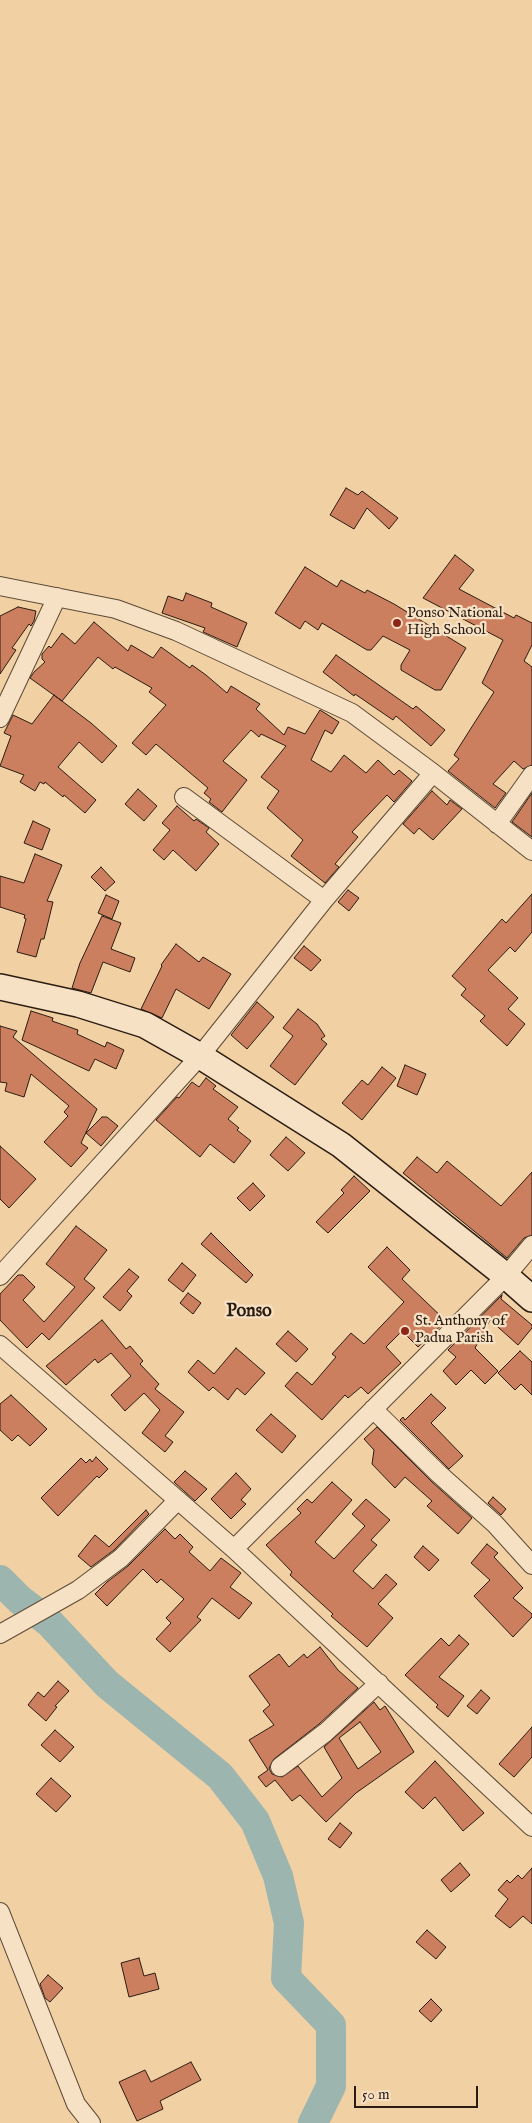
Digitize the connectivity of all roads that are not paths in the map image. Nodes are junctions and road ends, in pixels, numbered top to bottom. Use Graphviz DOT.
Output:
graph roads {
  1 [pos="0,586"];
  2 [pos="57,597"];
  3 [pos="0,718"];
  4 [pos="433,773"];
  5 [pos="532,775"];
  6 [pos="184,797"];
  7 [pos="497,824"];
  8 [pos="532,852"];
  9 [pos="324,900"];
  10 [pos="0,987"];
  11 [pos="200,1056"];
  12 [pos="532,1245"];
  13 [pos="0,1276"];
  14 [pos="506,1276"];
  15 [pos="532,1299"];
  16 [pos="0,1345"];
  17 [pos="373,1409"];
  18 [pos="178,1500"];
  19 [pos="234,1549"];
  20 [pos="532,1565"];
  21 [pos="2,1634"];
  22 [pos="379,1683"];
  23 [pos="280,1767"];
  24 [pos="532,1827"];
  25 [pos="0,1912"];
  26 [pos="91,2123"];
  1 -- 2 [label="street"];
  2 -- 3 [label="street"];
  2 -- 4 [label="street"];
  4 -- 7 [label="street"];
  4 -- 9 [label="street"];
  5 -- 7 [label="street"];
  6 -- 9 [label="street"];
  7 -- 8 [label="street"];
  9 -- 11 [label="street"];
  10 -- 11 [label="main road"];
  11 -- 13 [label="street"];
  11 -- 14 [label="main road"];
  12 -- 14 [label="street"];
  14 -- 15 [label="main road"];
  14 -- 17 [label="street"];
  16 -- 18 [label="street"];
  17 -- 19 [label="street"];
  17 -- 20 [label="street"];
  18 -- 19 [label="street"];
  18 -- 21 [label="street"];
  19 -- 22 [label="street"];
  22 -- 23 [label="street"];
  22 -- 24 [label="street"];
  25 -- 26 [label="street"];
}
